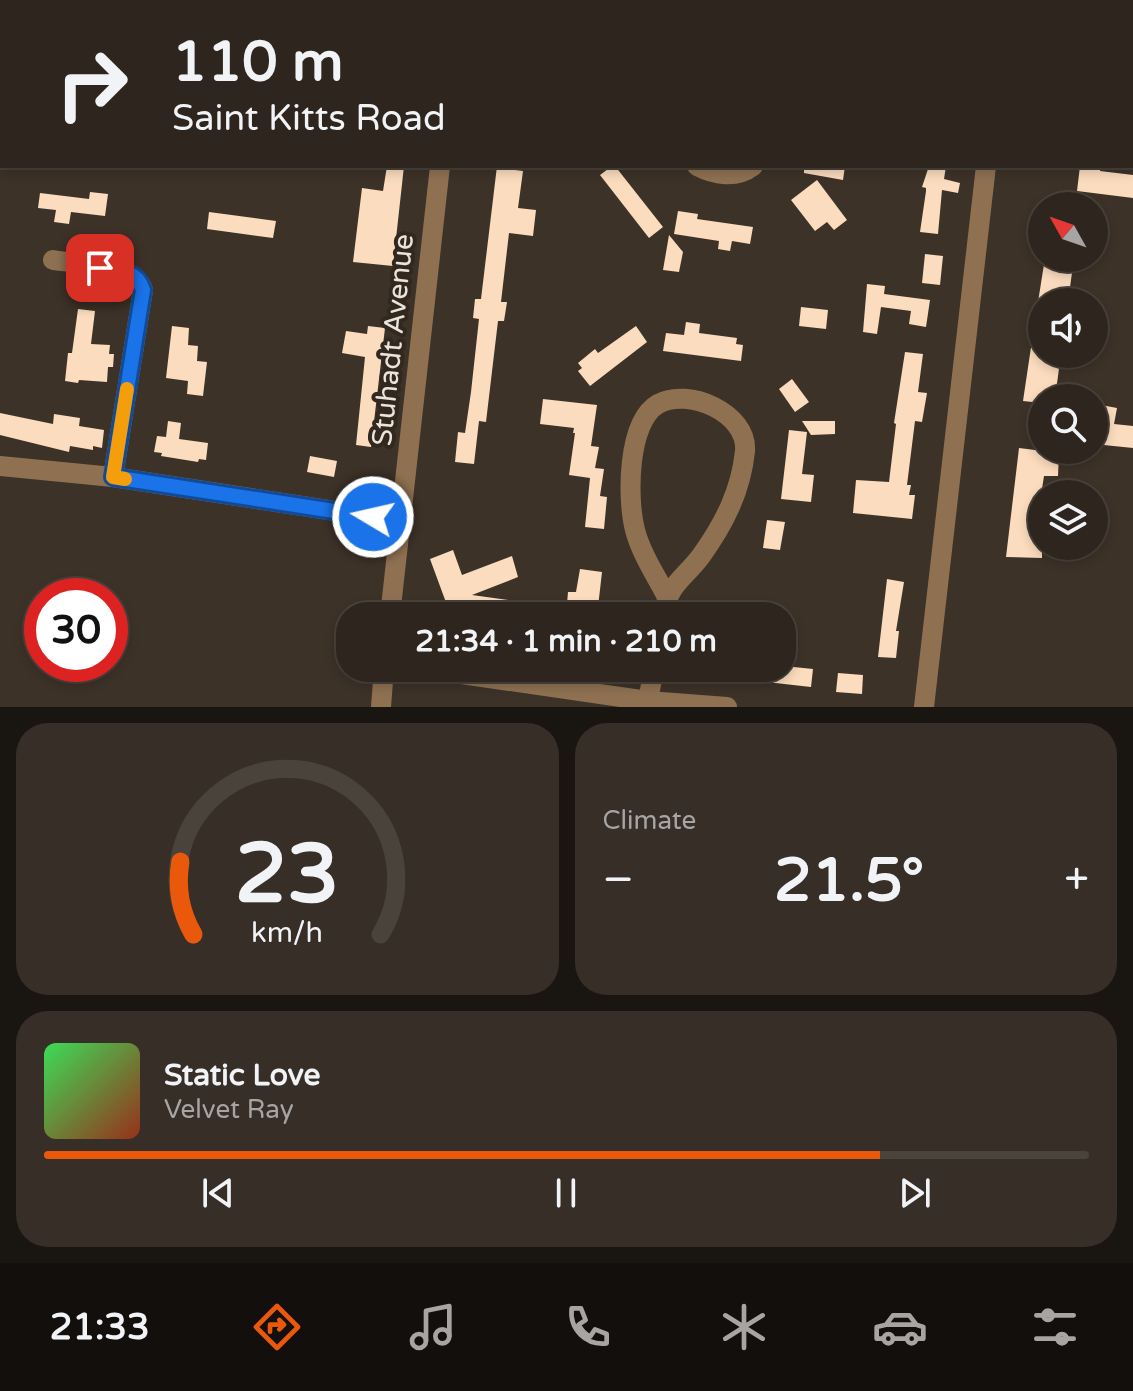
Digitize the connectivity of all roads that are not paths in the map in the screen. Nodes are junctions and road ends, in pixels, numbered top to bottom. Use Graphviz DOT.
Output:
graph roads {
  1 [pos="440,168"];
  2 [pos="702,168"];
  3 [pos="749,168"];
  4 [pos="986,168"];
  5 [pos="53,260"];
  6 [pos="0,466"];
  7 [pos="113,477"];
  8 [pos="401,521"];
  9 [pos="666,595"];
  10 [pos="392,602"];
  11 [pos="665,602"];
  12 [pos="383,682"];
  13 [pos="517,682"];
  14 [pos="651,682"];
  15 [pos="648,701"];
  16 [pos="381,707"];
  17 [pos="727,707"];
  18 [pos="924,707"];
  1 -- 8 [label="street, Stuhadt Avenue"];
  2 -- 3 [label="street"];
  4 -- 18 [label="street"];
  5 -- 7 [label="street"];
  6 -- 7 [label="street"];
  7 -- 8 [label="street"];
  8 -- 10 [label="street, Stuhadt Avenue"];
  9 -- 9 [label="street"];
  9 -- 11 [label="street"];
  12 -- 16 [label="street"];
  13 -- 15 [label="street"];
  14 -- 15 [label="street"];
  15 -- 17 [label="street"];
}
